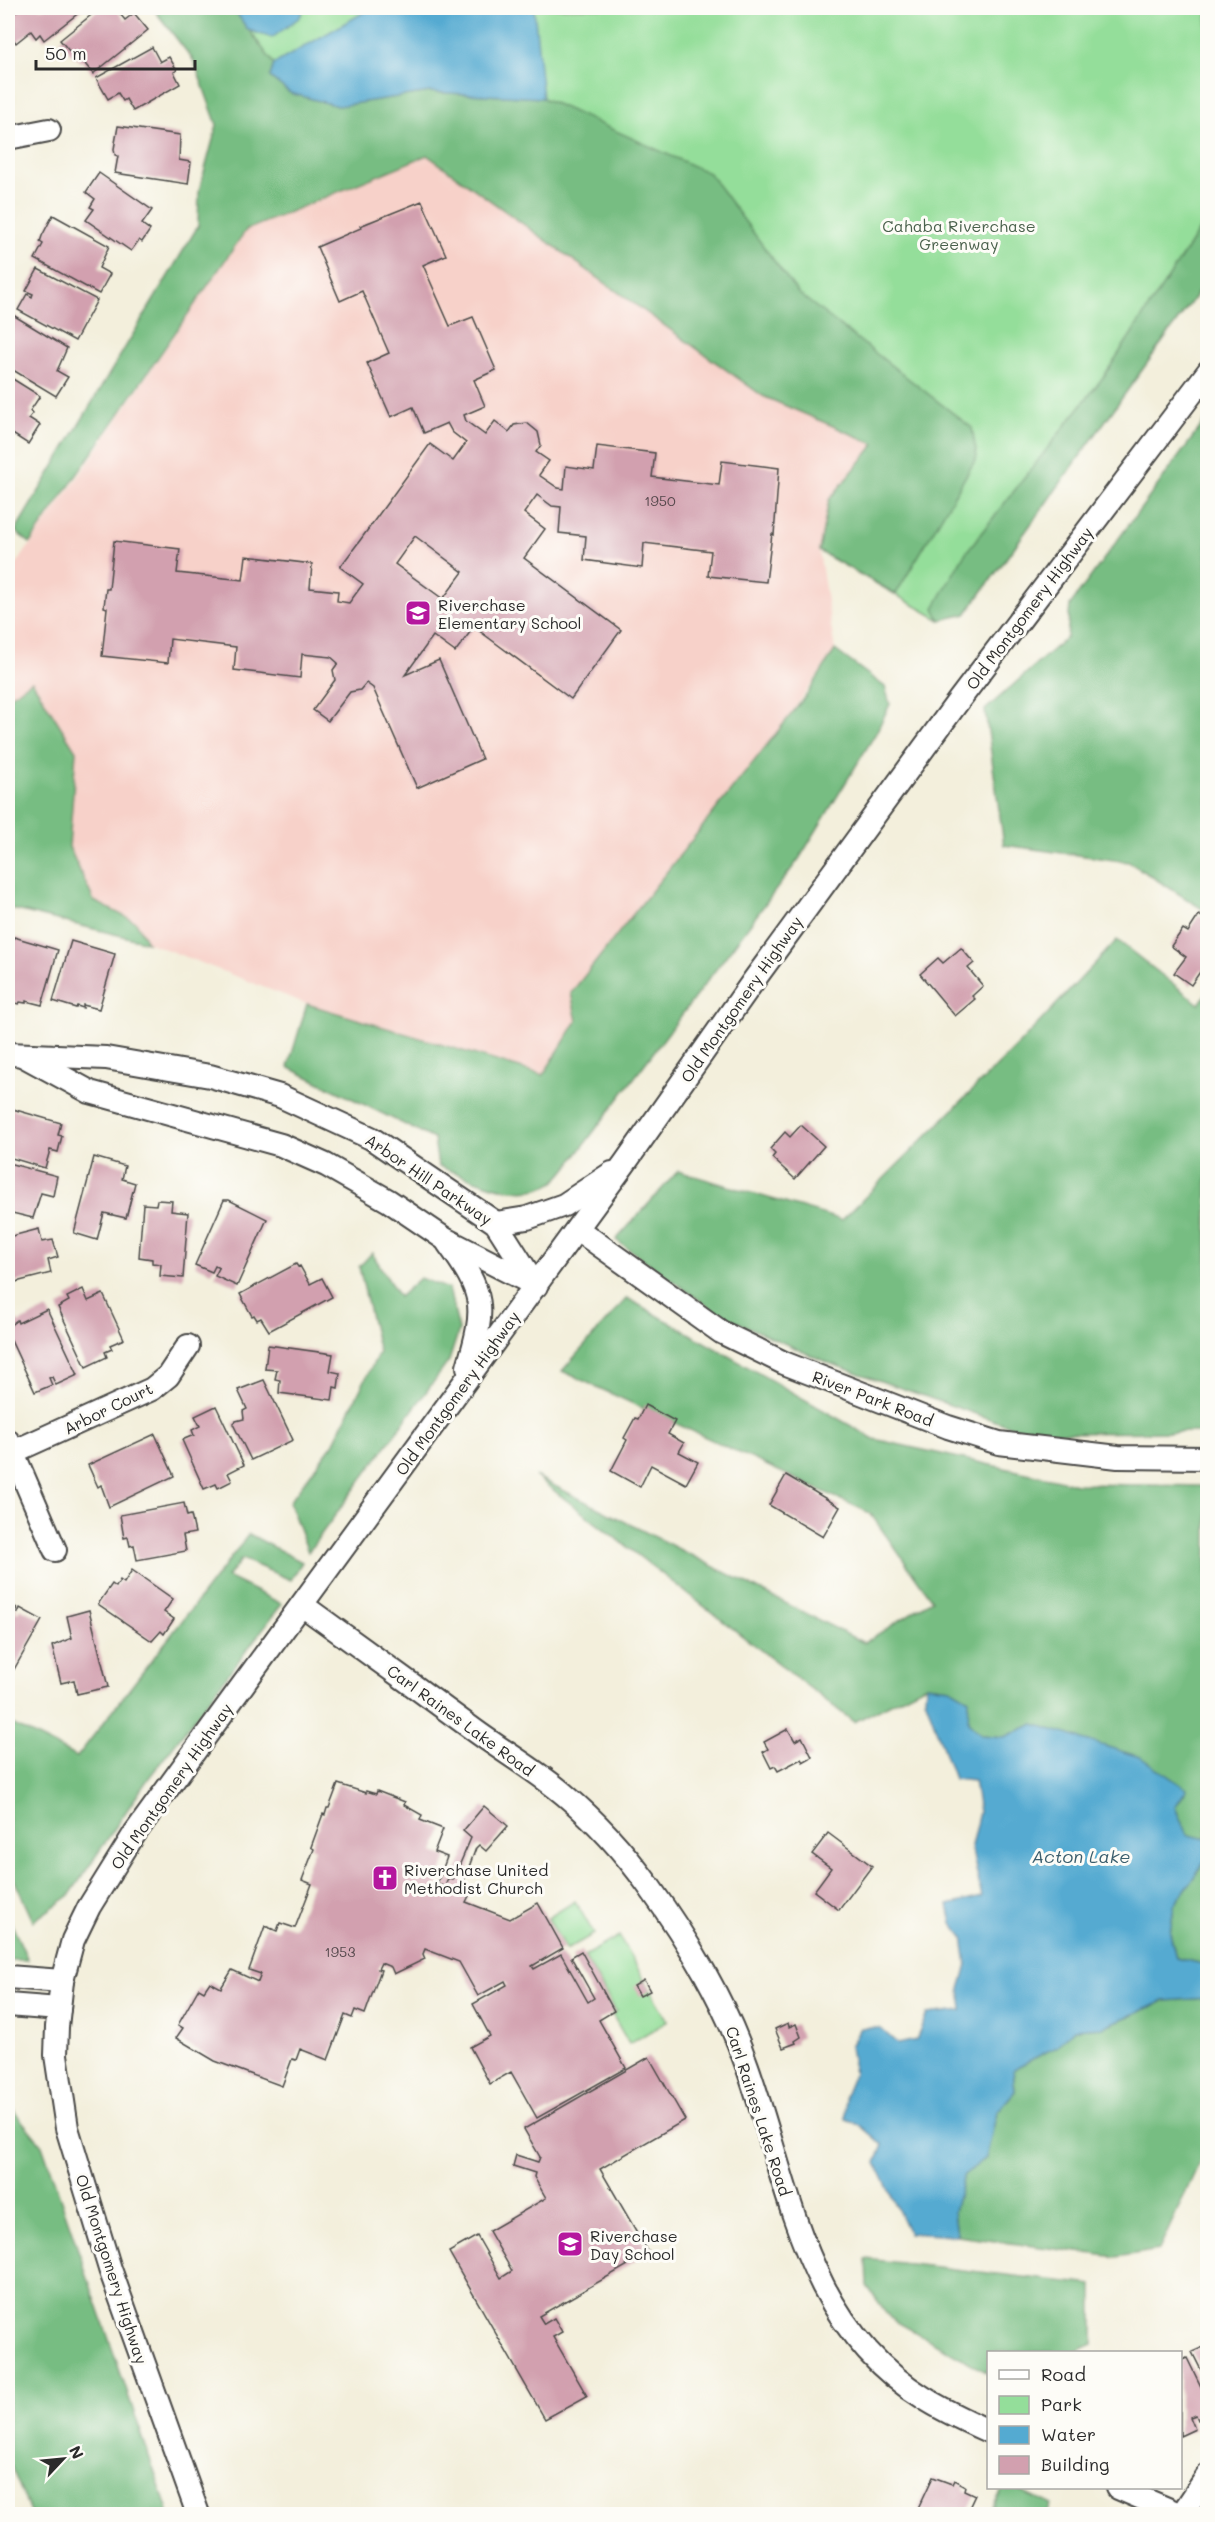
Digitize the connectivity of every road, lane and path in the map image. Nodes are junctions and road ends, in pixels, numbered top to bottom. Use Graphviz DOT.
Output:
graph roads {
  1 [pos="49,130"];
  2 [pos="8,138"];
  3 [pos="1208,372"];
  4 [pos="15,1054"];
  5 [pos="625,1164"];
  6 [pos="496,1224"];
  7 [pos="577,1229"];
  8 [pos="446,1239"];
  9 [pos="536,1286"];
  10 [pos="188,1346"];
  11 [pos="464,1382"];
  12 [pos="10,1447"];
  13 [pos="1208,1458"];
  14 [pos="55,1550"];
  15 [pos="302,1605"];
  16 [pos="8,1977"];
  17 [pos="62,1982"];
  18 [pos="8,2005"];
  19 [pos="59,2009"];
  20 [pos="987,2431"];
  21 [pos="1208,2475"];
  22 [pos="1123,2489"];
  23 [pos="198,2514"];
  24 [pos="1180,2514"];
  1 -- 2 [label="street"];
  3 -- 5 [label="street, Old Montgomery Highway"];
  4 -- 6 [label="street, Arbor Hill Parkway"];
  4 -- 8 [label="street, Arbor Hill Parkway"];
  5 -- 6 [label="street"];
  5 -- 7 [label="street, Old Montgomery Highway"];
  6 -- 9 [label="street, Arbor Hill Parkway"];
  7 -- 9 [label="street, Old Montgomery Highway"];
  7 -- 13 [label="street, River Park Road"];
  8 -- 9 [label="street, Arbor Hill Parkway"];
  8 -- 11 [label="street"];
  9 -- 11 [label="street, Old Montgomery Highway"];
  10 -- 12 [label="street, Arbor Court"];
  11 -- 15 [label="street, Old Montgomery Highway"];
  12 -- 14 [label="street, Arbor Court"];
  15 -- 17 [label="street, Old Montgomery Highway"];
  15 -- 20 [label="street, Carl Raines Lake Road"];
  16 -- 17 [label="street"];
  17 -- 19 [label="street, Old Montgomery Highway"];
  18 -- 19 [label="street"];
  19 -- 23 [label="street, Old Montgomery Highway"];
  21 -- 24 [label="street"];
  22 -- 24 [label="street"];
}
